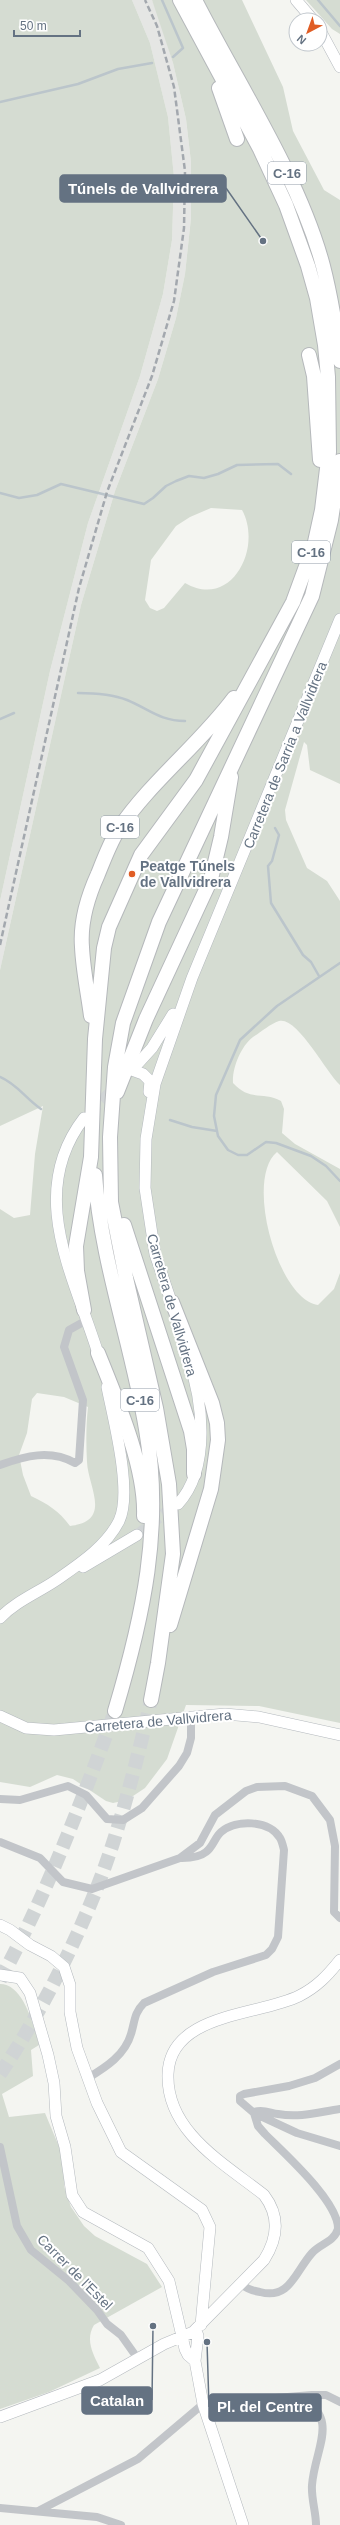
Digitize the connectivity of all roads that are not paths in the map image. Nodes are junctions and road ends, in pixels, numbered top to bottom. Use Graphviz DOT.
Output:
graph roads {
  1 [pos="180,0"];
  2 [pos="195,0"];
  3 [pos="296,0"];
  4 [pos="306,12"];
  5 [pos="328,45"];
  6 [pos="207,52"];
  7 [pos="340,67"];
  8 [pos="238,139"];
  9 [pos="310,355"];
  10 [pos="340,362"];
  11 [pos="340,461"];
  12 [pos="324,490"];
  13 [pos="340,619"];
  14 [pos="262,659"];
  15 [pos="235,757"];
  16 [pos="192,978"];
  17 [pos="95,1039"];
  18 [pos="111,1109"];
  19 [pos="84,1118"];
  20 [pos="148,1119"];
  21 [pos="110,1137"];
  22 [pos="92,1141"];
  23 [pos="172,1302"];
  24 [pos="86,1315"];
  25 [pos="98,1354"];
  26 [pos="2,1464"];
  27 [pos="194,1474"];
  28 [pos="178,1504"];
  29 [pos="120,1520"];
  30 [pos="54,1582"];
  31 [pos="0,1618"];
  32 [pos="129,1662"];
  33 [pos="158,1663"];
  34 [pos="151,1700"];
  35 [pos="115,1711"];
  36 [pos="0,1716"];
  37 [pos="190,1718"];
  38 [pos="340,1735"];
  39 [pos="1,1799"];
  40 [pos="0,1842"];
  41 [pos="180,1858"];
  42 [pos="340,1918"];
  43 [pos="0,1925"];
  44 [pos="340,1960"];
  45 [pos="0,1975"];
  46 [pos="340,2064"];
  47 [pos="88,2078"];
  48 [pos="340,2109"];
  49 [pos="254,2113"];
  50 [pos="340,2146"];
  51 [pos="0,2147"];
  52 [pos="241,2284"];
  53 [pos="198,2327"];
  54 [pos="184,2335"];
  55 [pos="138,2359"];
  56 [pos="195,2361"];
  57 [pos="301,2396"];
  58 [pos="340,2402"];
  59 [pos="203,2404"];
  60 [pos="0,2417"];
  61 [pos="0,2508"];
  62 [pos="40,2510"];
  63 [pos="121,2525"];
  64 [pos="243,2525"];
  65 [pos="316,2525"];
  1 -- 6 [label="highway, C-16"];
  2 -- 10 [label="highway, C-16"];
  3 -- 4 [label="main road"];
  5 -- 7 [label="main road"];
  6 -- 8 [label="highway"];
  6 -- 12 [label="highway, C-16"];
  9 -- 12 [label="highway"];
  11 -- 15 [label="highway, C-16"];
  12 -- 14 [label="highway, C-16"];
  13 -- 16 [label="main road, Carretera de Sarria a Vallvidrera"];
  14 -- 17 [label="highway, C-16"];
  14 -- 17 [label="highway, C-16"];
  15 -- 18 [label="highway, C-16"];
  15 -- 18 [label="highway, C-16"];
  16 -- 20 [label="main road, Carretera de Vallvidrera"];
  16 -- 20 [label="main road"];
  17 -- 22 [label="highway, C-16"];
  18 -- 21 [label="highway, C-16"];
  19 -- 24 [label="main road"];
  20 -- 23 [label="main road, Carretera de Vallvidrera"];
  21 -- 27 [label="highway"];
  21 -- 33 [label="highway, C-16"];
  22 -- 24 [label="highway"];
  22 -- 32 [label="highway, C-16"];
  23 -- 27 [label="main road, Carretera de Vallvidrera"];
  23 -- 33 [label="highway"];
  24 -- 25 [label="main road"];
  24 -- 26 [label="street"];
  25 -- 29 [label="main road"];
  25 -- 32 [label="highway"];
  27 -- 28 [label="main road, Carretera de Vallvidrera"];
  29 -- 30 [label="main road"];
  29 -- 30 [label="main road"];
  30 -- 31 [label="main road"];
  32 -- 35 [label="highway, C-16"];
  33 -- 34 [label="highway, C-16"];
  36 -- 37 [label="main road, Carretera de Vallvidrera"];
  37 -- 38 [label="main road, Carretera de Vallvidrera"];
  37 -- 39 [label="street"];
  40 -- 41 [label="street"];
  41 -- 42 [label="street"];
  41 -- 47 [label="street"];
  43 -- 47 [label="main road"];
  44 -- 52 [label="main road"];
  45 -- 54 [label="main road"];
  46 -- 49 [label="street"];
  47 -- 53 [label="main road"];
  48 -- 49 [label="street"];
  49 -- 50 [label="street"];
  49 -- 52 [label="street"];
  51 -- 55 [label="street, Carrer de l'Estel"];
  52 -- 53 [label="main road"];
  53 -- 54 [label="main road"];
  53 -- 56 [label="main road"];
  54 -- 55 [label="main road"];
  54 -- 56 [label="main road"];
  55 -- 60 [label="main road"];
  56 -- 59 [label="main road"];
  57 -- 58 [label="street"];
  57 -- 59 [label="street"];
  57 -- 65 [label="street"];
  59 -- 62 [label="street"];
  59 -- 64 [label="main road"];
  61 -- 62 [label="street"];
  62 -- 63 [label="street"];
}
